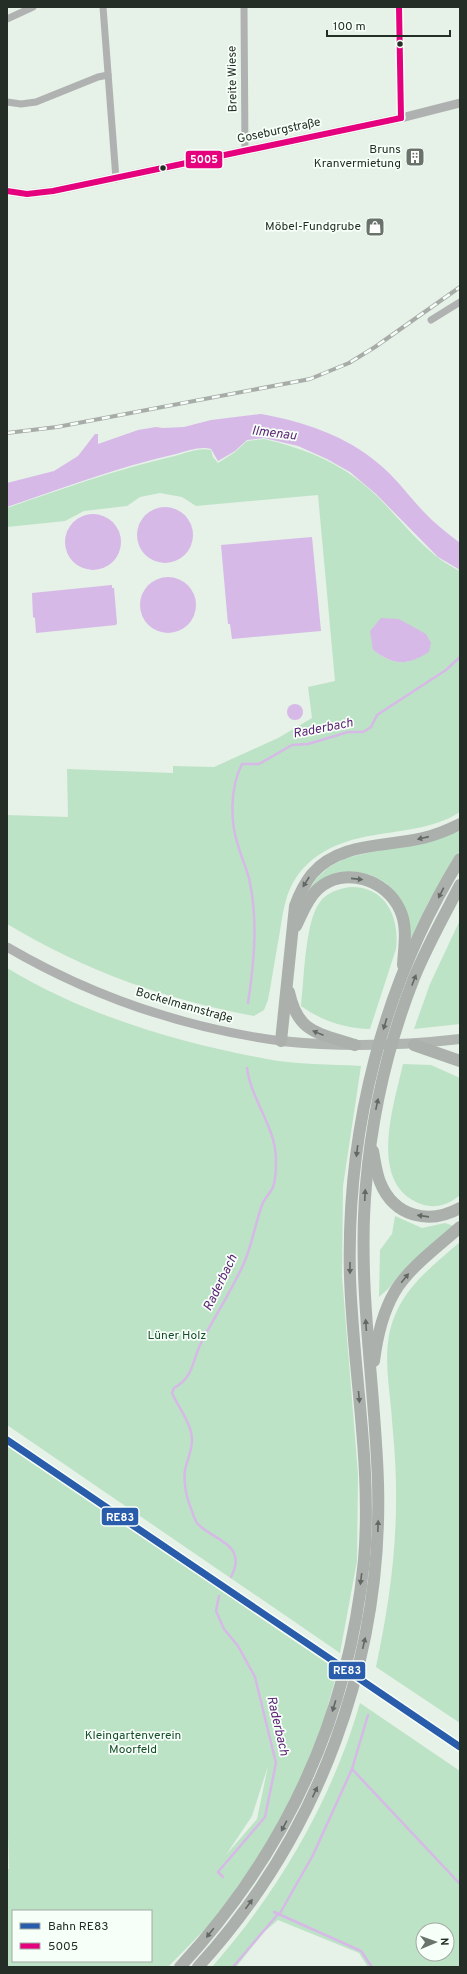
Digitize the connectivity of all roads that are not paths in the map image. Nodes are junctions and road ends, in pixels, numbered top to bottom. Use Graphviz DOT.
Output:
graph roads {
  1 [pos="33,7"];
  2 [pos="103,7"];
  3 [pos="244,7"];
  4 [pos="399,7"];
  5 [pos="7,19"];
  6 [pos="108,75"];
  7 [pos="7,102"];
  8 [pos="460,103"];
  9 [pos="401,118"];
  10 [pos="245,151"];
  11 [pos="116,179"];
  12 [pos="7,191"];
  13 [pos="460,302"];
  14 [pos="431,320"];
  15 [pos="460,824"];
  16 [pos="460,860"];
  17 [pos="460,885"];
  18 [pos="292,935"];
  19 [pos="7,947"];
  20 [pos="402,974"];
  21 [pos="287,981"];
  22 [pos="460,1039"];
  23 [pos="281,1041"];
  24 [pos="414,1045"];
  25 [pos="355,1046"];
  26 [pos="460,1061"];
  27 [pos="371,1143"];
  28 [pos="460,1208"];
  29 [pos="460,1228"];
  30 [pos="372,1392"];
  31 [pos="180,1967"];
  32 [pos="198,1967"];
  1 -- 5 [label="street"];
  2 -- 6 [label="street"];
  3 -- 10 [label="street, Breite Wiese"];
  4 -- 9 [label="street"];
  6 -- 7 [label="street"];
  6 -- 11 [label="street"];
  8 -- 9 [label="street, Goseburgstraße"];
  9 -- 10 [label="street, Goseburgstraße"];
  10 -- 11 [label="street, Goseburgstraße"];
  11 -- 12 [label="street, Goseburgstraße"];
  13 -- 14 [label="street"];
  15 -- 18 [label="highway, one-way"];
  16 -- 20 [label="highway, one-way"];
  27 -- 17 [label="highway, one-way"];
  18 -- 20 [label="highway, one-way"];
  18 -- 21 [label="highway"];
  19 -- 23 [label="street, Bockelmannstraße"];
  20 -- 31 [label="highway, one-way"];
  21 -- 23 [label="highway"];
  25 -- 21 [label="highway, one-way"];
  22 -- 24 [label="main road, Bockelmannstraße"];
  23 -- 25 [label="main road, Bockelmannstraße"];
  24 -- 25 [label="main road, Bockelmannstraße"];
  24 -- 26 [label="highway"];
  28 -- 27 [label="highway, one-way"];
  30 -- 27 [label="highway, one-way"];
  30 -- 29 [label="highway, one-way"];
  32 -- 30 [label="highway, one-way"];
}
